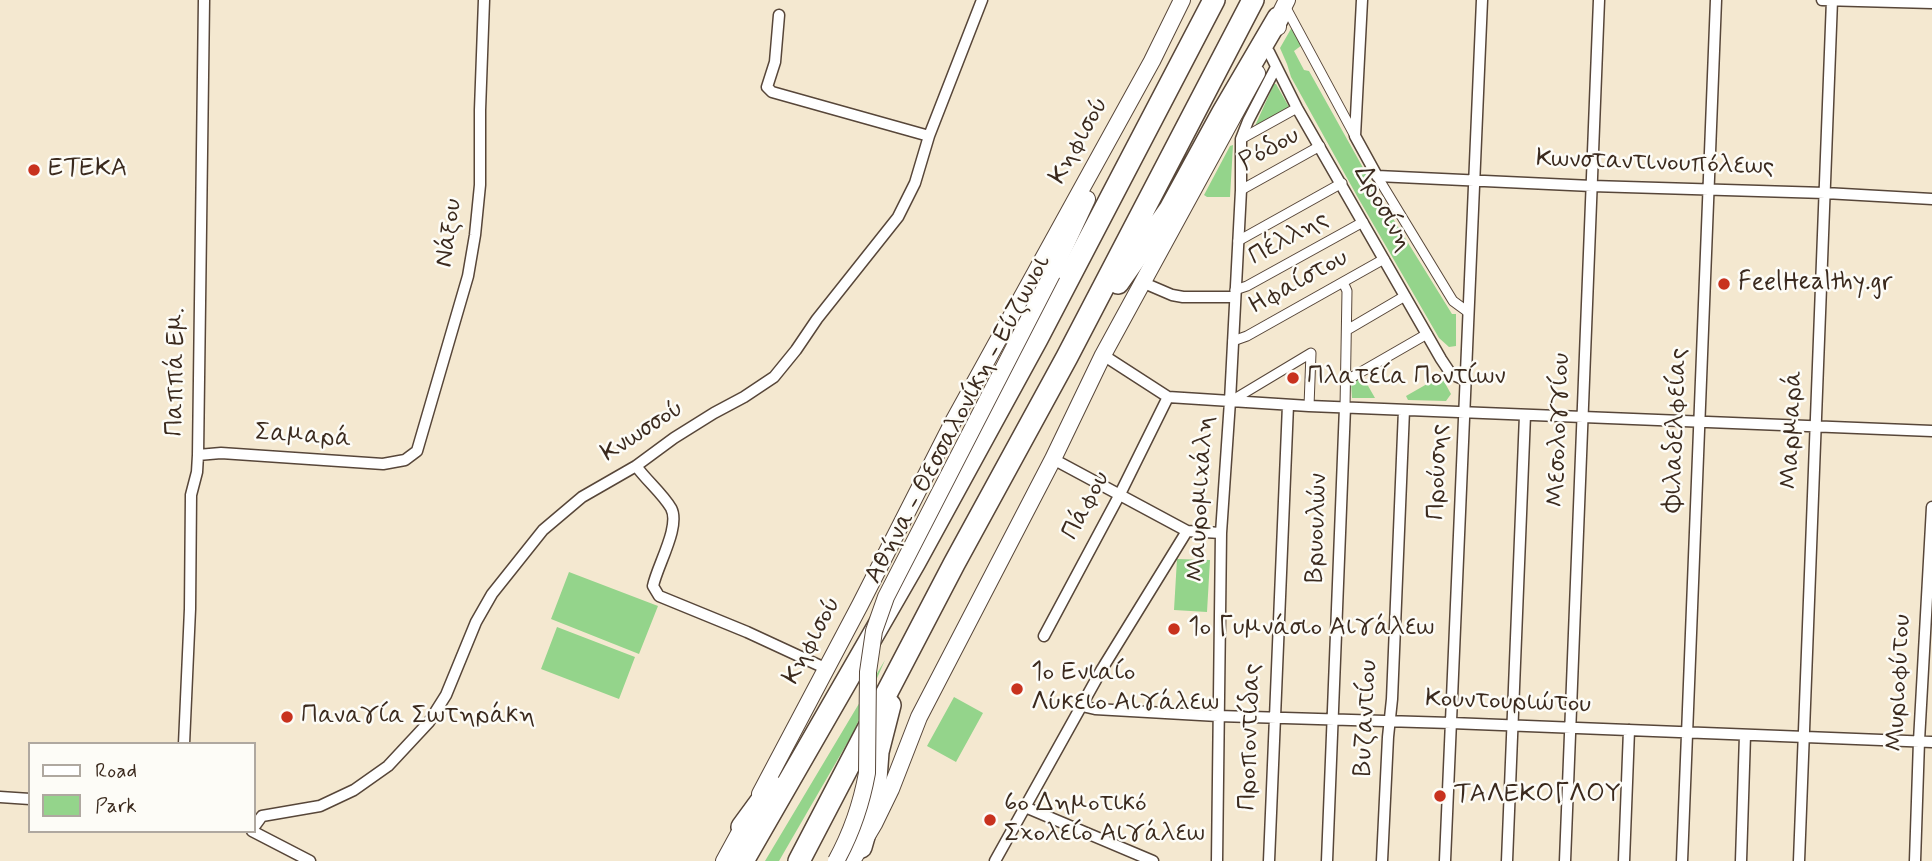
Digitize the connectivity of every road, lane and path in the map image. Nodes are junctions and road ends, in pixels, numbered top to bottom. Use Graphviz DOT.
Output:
graph roads {
  1 [pos="204,0"];
  2 [pos="484,0"];
  3 [pos="982,0"];
  4 [pos="1182,0"];
  5 [pos="1214,0"];
  6 [pos="1253,0"];
  7 [pos="1362,0"];
  8 [pos="1482,0"];
  9 [pos="1599,0"];
  10 [pos="1716,0"];
  11 [pos="1822,0"];
  12 [pos="1832,0"];
  13 [pos="1932,3"];
  14 [pos="1283,8"];
  15 [pos="779,15"];
  16 [pos="1269,52"];
  17 [pos="1152,61"];
  18 [pos="1276,67"];
  19 [pos="1297,108"];
  20 [pos="929,136"];
  21 [pos="1355,136"];
  22 [pos="1241,139"];
  23 [pos="1320,146"];
  24 [pos="1377,176"];
  25 [pos="1473,180"];
  26 [pos="1342,183"];
  27 [pos="1592,186"];
  28 [pos="1709,189"];
  29 [pos="1241,190"];
  30 [pos="1825,193"];
  31 [pos="1111,197"];
  32 [pos="1932,199"];
  33 [pos="1363,222"];
  34 [pos="1238,241"];
  35 [pos="1384,259"];
  36 [pos="1052,274"];
  37 [pos="1343,282"];
  38 [pos="1144,283"];
  39 [pos="1235,293"];
  40 [pos="1405,296"];
  41 [pos="1468,312"];
  42 [pos="1347,330"];
  43 [pos="1427,334"];
  44 [pos="1233,341"];
  45 [pos="1103,355"];
  46 [pos="1068,357"];
  47 [pos="1347,380"];
  48 [pos="1465,380"];
  49 [pos="1168,397"];
  50 [pos="1230,401"];
  51 [pos="1288,405"];
  52 [pos="1309,406"];
  53 [pos="1345,407"];
  54 [pos="1404,410"];
  55 [pos="1464,413"];
  56 [pos="1525,415"];
  57 [pos="1583,417"];
  58 [pos="1700,422"];
  59 [pos="1816,427"];
  60 [pos="1932,430"];
  61 [pos="198,455"];
  62 [pos="1053,459"];
  63 [pos="405,460"];
  64 [pos="636,466"];
  65 [pos="1119,494"];
  66 [pos="1932,507"];
  67 [pos="1187,531"];
  68 [pos="1221,533"];
  69 [pos="1044,636"];
  70 [pos="901,666"];
  71 [pos="827,669"];
  72 [pos="847,682"];
  73 [pos="1082,706"];
  74 [pos="1218,716"];
  75 [pos="1274,718"];
  76 [pos="1332,720"];
  77 [pos="1389,722"];
  78 [pos="1451,723"];
  79 [pos="1512,726"];
  80 [pos="1570,728"];
  81 [pos="1629,730"];
  82 [pos="1687,732"];
  83 [pos="1745,735"];
  84 [pos="1805,737"];
  85 [pos="1919,741"];
  86 [pos="1932,741"];
  87 [pos="184,742"];
  88 [pos="0,797"];
  89 [pos="28,799"];
  90 [pos="1025,807"];
  91 [pos="256,825"];
  92 [pos="742,827"];
  93 [pos="256,831"];
  94 [pos="856,854"];
  95 [pos="1000,860"];
  96 [pos="310,861"];
  97 [pos="724,861"];
  98 [pos="743,861"];
  99 [pos="799,861"];
  100 [pos="836,861"];
  101 [pos="1153,861"];
  102 [pos="1217,861"];
  103 [pos="1269,861"];
  104 [pos="1327,861"];
  105 [pos="1382,861"];
  106 [pos="1445,861"];
  107 [pos="1507,861"];
  108 [pos="1565,861"];
  109 [pos="1623,861"];
  110 [pos="1682,861"];
  111 [pos="1741,861"];
  112 [pos="1799,861"];
  113 [pos="1916,861"];
  1 -- 61 [label="street, Παππά Εμ."];
  2 -- 63 [label="street, Νάξου"];
  3 -- 20 [label="street, Κνωσσού"];
  4 -- 17 [label="main road, Κηφισού"];
  5 -- 31 [label="highway, Αθήνα - Θεσσαλονίκη - Εύζωνοι"];
  6 -- 46 [label="highway"];
  7 -- 21 [label="street"];
  8 -- 25 [label="street, Προύσης"];
  9 -- 27 [label="street, Μεσολογγίου"];
  10 -- 28 [label="street, Φιλαδελφείας"];
  11 -- 12 [label="street"];
  12 -- 13 [label="street"];
  12 -- 30 [label="street, Μαρμαρά"];
  14 -- 16 [label="main road"];
  14 -- 21 [label="street, Δροσίνη"];
  14 -- 46 [label="highway"];
  15 -- 20 [label="street"];
  16 -- 18 [label="street, Δροσίνη"];
  16 -- 38 [label="main road"];
  17 -- 36 [label="main road"];
  17 -- 71 [label="main road, Κηφισού"];
  18 -- 19 [label="street, Δροσίνη"];
  18 -- 22 [label="street, Μαυρομιχάλη"];
  19 -- 22 [label="street"];
  19 -- 23 [label="street, Δροσίνη"];
  20 -- 64 [label="street, Κνωσσού"];
  21 -- 24 [label="street, Δροσίνη"];
  22 -- 29 [label="street, Μαυρομιχάλη"];
  23 -- 26 [label="street, Δροσίνη"];
  23 -- 29 [label="street, Ρόδου"];
  24 -- 25 [label="street, Κωνσταντινουπόλεως"];
  24 -- 41 [label="street, Δροσίνη"];
  25 -- 27 [label="street, Κωνσταντινουπόλεως"];
  25 -- 41 [label="street, Προύσης"];
  26 -- 33 [label="street, Δροσίνη"];
  26 -- 34 [label="street"];
  27 -- 28 [label="street, Κωνσταντινουπόλεως"];
  27 -- 57 [label="street, Μεσολογγίου"];
  28 -- 30 [label="street, Κωνσταντινουπόλεως"];
  28 -- 58 [label="street, Φιλαδελφείας"];
  29 -- 34 [label="street, Μαυρομιχάλη"];
  30 -- 32 [label="street, Κωνσταντινουπόλεως"];
  30 -- 59 [label="street, Μαρμαρά"];
  31 -- 36 [label="highway"];
  31 -- 72 [label="highway, Αθήνα - Θεσσαλονίκη - Εύζωνοι"];
  33 -- 35 [label="street, Δροσίνη"];
  33 -- 39 [label="street, Πέλλης"];
  34 -- 39 [label="street, Μαυρομιχάλη"];
  35 -- 37 [label="street, Ηφαίστου"];
  35 -- 40 [label="street, Δροσίνη"];
  36 -- 100 [label="main road, bridge"];
  37 -- 42 [label="street, Βρυουλών"];
  37 -- 44 [label="street, Ηφαίστου"];
  38 -- 39 [label="street"];
  38 -- 45 [label="main road"];
  39 -- 44 [label="street, Μαυρομιχάλη"];
  40 -- 42 [label="street"];
  40 -- 43 [label="street, Δροσίνη"];
  41 -- 48 [label="street, Προύσης"];
  42 -- 47 [label="street, Βρυουλών"];
  43 -- 47 [label="street"];
  43 -- 48 [label="street, Δροσίνη"];
  44 -- 50 [label="street, Μαυρομιχάλη"];
  45 -- 49 [label="street"];
  45 -- 62 [label="main road"];
  46 -- 70 [label="highway"];
  47 -- 53 [label="street, Βρυουλών"];
  48 -- 55 [label="street, Προύσης"];
  49 -- 50 [label="street"];
  49 -- 65 [label="street, Πάφου"];
  50 -- 51 [label="street"];
  50 -- 52 [label="street"];
  50 -- 68 [label="street, Μαυρομιχάλη"];
  51 -- 52 [label="street"];
  51 -- 75 [label="street, Προποντίδας"];
  52 -- 53 [label="street"];
  53 -- 54 [label="street"];
  53 -- 76 [label="street, Βρυουλών"];
  54 -- 55 [label="street"];
  54 -- 77 [label="street, Βυζαντίου"];
  55 -- 56 [label="street"];
  55 -- 78 [label="street, Προύσης"];
  56 -- 57 [label="street"];
  56 -- 79 [label="street"];
  57 -- 58 [label="street"];
  57 -- 80 [label="street, Μεσολογγίου"];
  58 -- 59 [label="street"];
  58 -- 82 [label="street, Φιλαδελφείας"];
  59 -- 60 [label="street"];
  59 -- 84 [label="street, Μαρμαρά"];
  61 -- 63 [label="street, Σαμαρά"];
  61 -- 87 [label="street, Παππά Εμ."];
  62 -- 65 [label="street"];
  62 -- 94 [label="main road"];
  64 -- 71 [label="street"];
  64 -- 91 [label="street, Κνωσσού"];
  65 -- 67 [label="street"];
  65 -- 69 [label="street, Πάφου"];
  66 -- 85 [label="street, Μυριοφύτου"];
  67 -- 68 [label="street"];
  67 -- 73 [label="street"];
  68 -- 74 [label="street, Μαυρομιχάλη"];
  70 -- 94 [label="highway"];
  70 -- 99 [label="highway"];
  71 -- 92 [label="main road, Κηφισού"];
  72 -- 92 [label="highway"];
  72 -- 98 [label="highway, Αθήνα - Θεσσαλονίκη - Εύζωνοι"];
  73 -- 74 [label="street, Κουντουριώτου"];
  73 -- 90 [label="street"];
  74 -- 75 [label="street, Κουντουριώτου"];
  74 -- 102 [label="street, Μαυρομιχάλη"];
  75 -- 76 [label="street, Κουντουριώτου"];
  75 -- 103 [label="street, Προποντίδας"];
  76 -- 77 [label="street, Κουντουριώτου"];
  76 -- 104 [label="street, Βρυουλών"];
  77 -- 78 [label="street, Κουντουριώτου"];
  77 -- 105 [label="street, Βυζαντίου"];
  78 -- 79 [label="street, Κουντουριώτου"];
  78 -- 106 [label="street, Προύσης"];
  79 -- 80 [label="street, Κουντουριώτου"];
  79 -- 107 [label="street"];
  80 -- 81 [label="street, Κουντουριώτου"];
  80 -- 108 [label="street, Μεσολογγίου"];
  81 -- 82 [label="street, Κουντουριώτου"];
  81 -- 109 [label="street"];
  82 -- 83 [label="street, Κουντουριώτου"];
  82 -- 110 [label="street, Φιλαδελφείας"];
  83 -- 84 [label="street, Κουντουριώτου"];
  83 -- 111 [label="street"];
  84 -- 85 [label="street, Κουντουριώτου"];
  84 -- 112 [label="street, Μαρμαρά"];
  85 -- 86 [label="street, Κουντουριώτου"];
  85 -- 113 [label="street, Μυριοφύτου"];
  88 -- 89 [label="street"];
  90 -- 95 [label="street"];
  90 -- 101 [label="street"];
  92 -- 97 [label="main road, Κηφισού"];
  93 -- 96 [label="street"];
}
